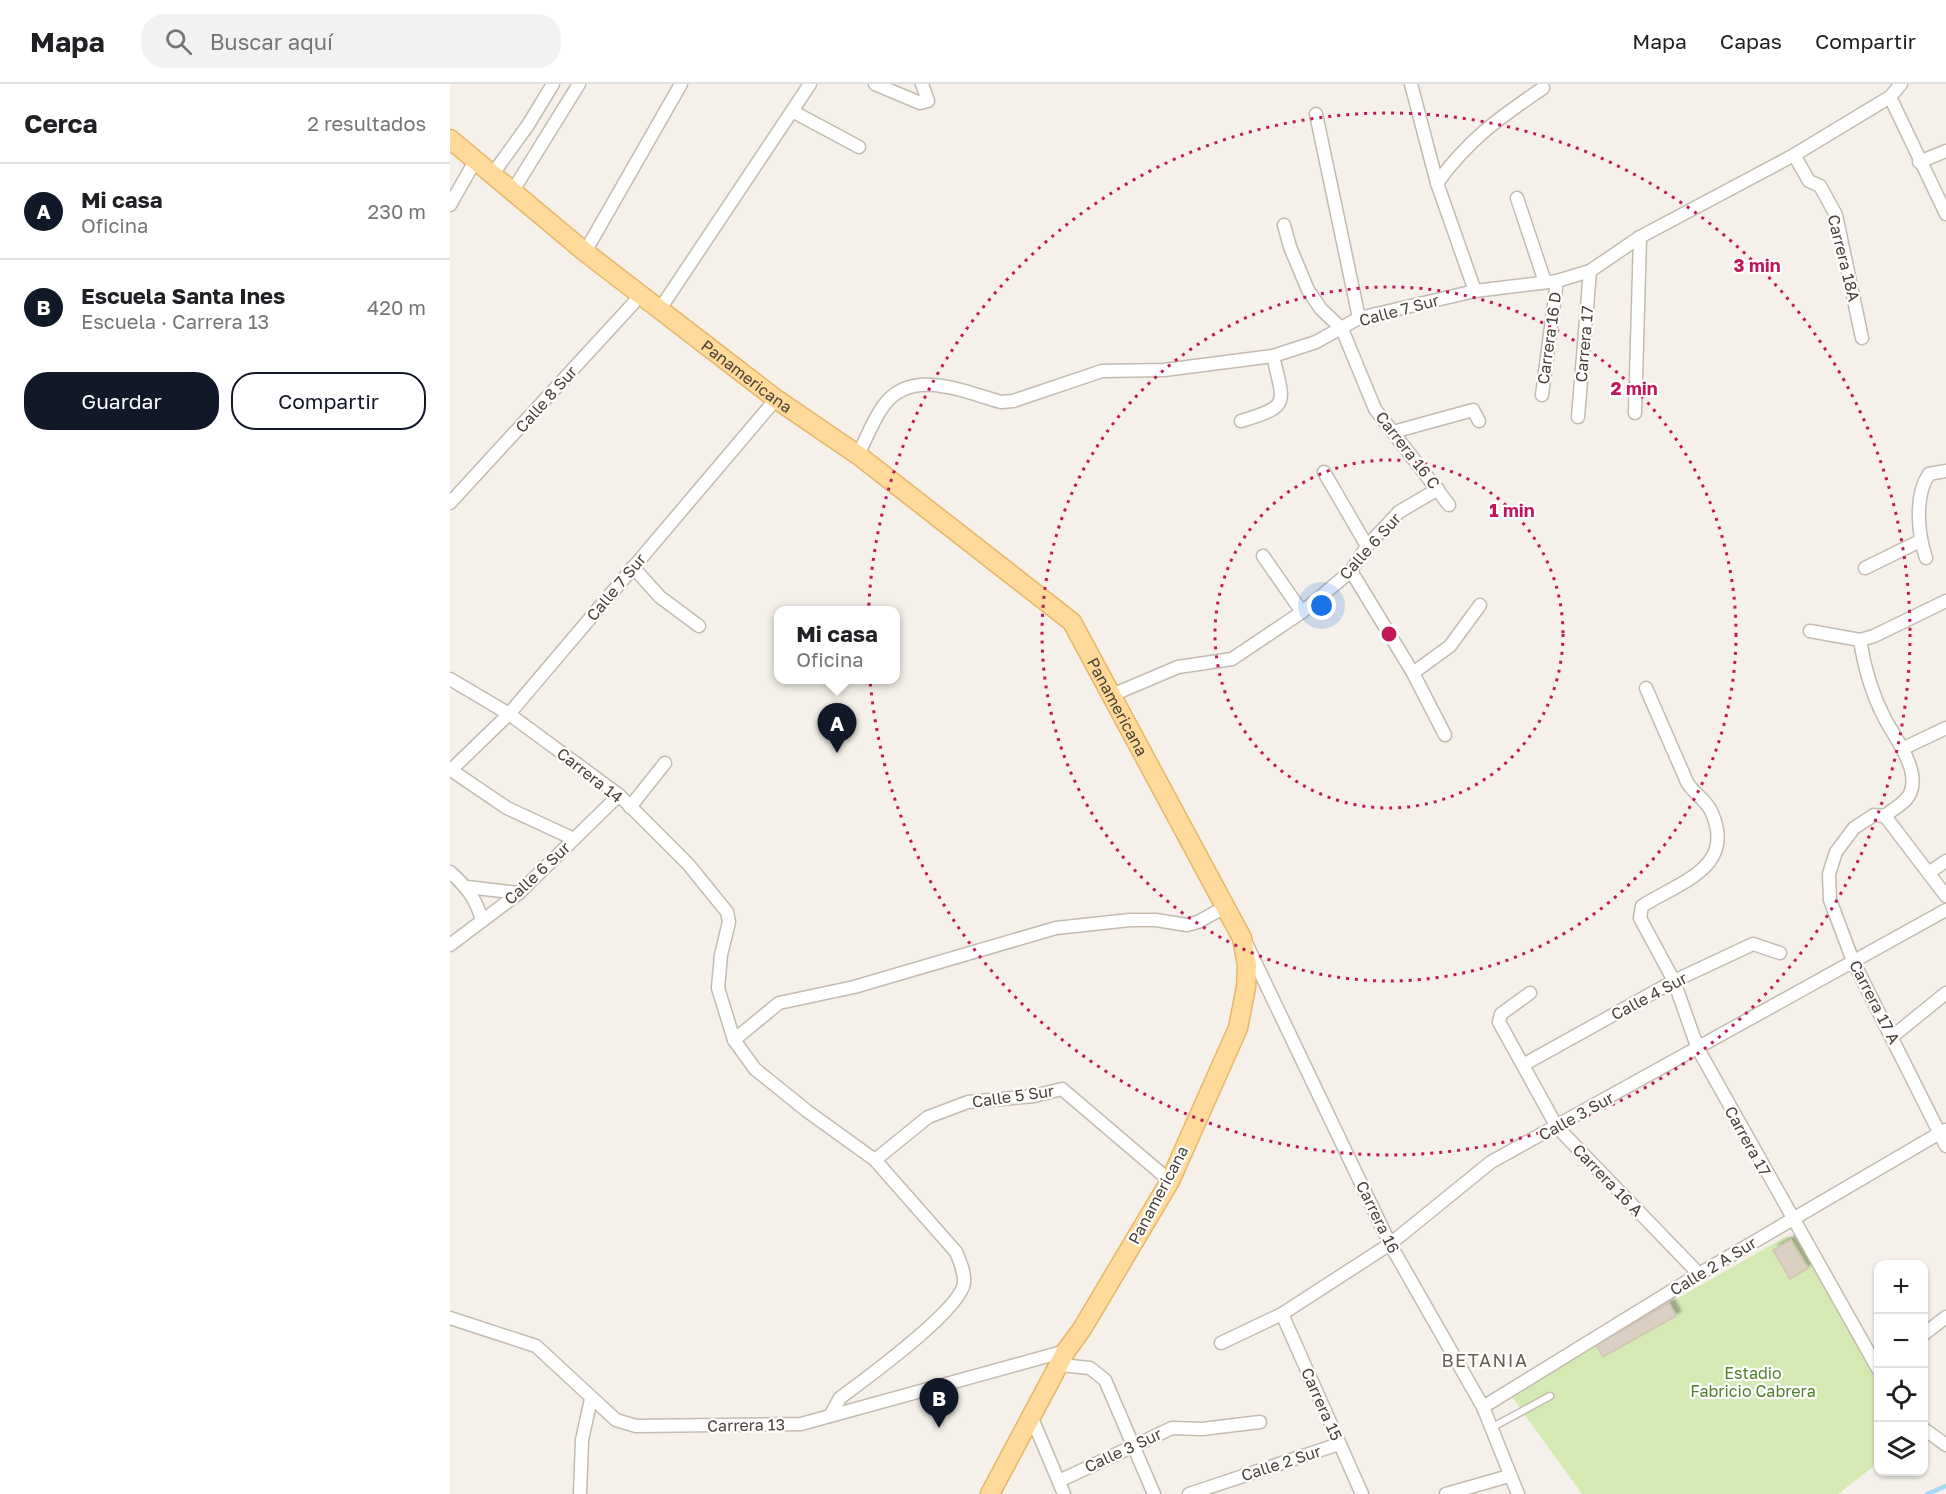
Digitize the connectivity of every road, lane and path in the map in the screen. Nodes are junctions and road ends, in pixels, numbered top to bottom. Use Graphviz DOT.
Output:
graph roads {
  1 [pos="553,84"];
  2 [pos="579,84"];
  3 [pos="681,84"];
  4 [pos="810,84"];
  5 [pos="875,84"];
  6 [pos="922,84"];
  7 [pos="1411,84"];
  8 [pos="1901,84"];
  9 [pos="1543,88"];
  10 [pos="1890,97"];
  11 [pos="792,111"];
  12 [pos="1316,114"];
  13 [pos="450,139"];
  14 [pos="859,147"];
  15 [pos="1946,152"];
  16 [pos="1794,155"];
  17 [pos="475,161"];
  18 [pos="1919,162"];
  19 [pos="492,175"];
  20 [pos="1437,183"];
  21 [pos="512,192"];
  22 [pos="1517,198"];
  23 [pos="450,206"];
  24 [pos="1946,214"];
  25 [pos="1284,225"];
  26 [pos="1640,237"];
  27 [pos="585,252"];
  28 [pos="1590,271"];
  29 [pos="1551,282"];
  30 [pos="1475,291"];
  31 [pos="641,295"];
  32 [pos="660,309"];
  33 [pos="1359,318"];
  34 [pos="1342,328"];
  35 [pos="1862,338"];
  36 [pos="1274,356"];
  37 [pos="1542,395"];
  38 [pos="776,399"];
  39 [pos="1635,413"];
  40 [pos="1476,415"];
  41 [pos="1578,417"];
  42 [pos="1241,421"];
  43 [pos="1393,432"];
  44 [pos="858,455"];
  45 [pos="1946,471"];
  46 [pos="1324,472"];
  47 [pos="1438,489"];
  48 [pos="450,503"];
  49 [pos="1449,505"];
  50 [pos="1920,541"];
  51 [pos="1367,546"];
  52 [pos="1263,556"];
  53 [pos="1926,558"];
  54 [pos="633,567"];
  55 [pos="1865,568"];
  56 [pos="1351,571"];
  57 [pos="1946,601"];
  58 [pos="1480,605"];
  59 [pos="1302,612"];
  60 [pos="699,626"];
  61 [pos="1810,631"];
  62 [pos="1860,640"];
  63 [pos="1413,673"];
  64 [pos="450,679"];
  65 [pos="1646,688"];
  66 [pos="1112,694"];
  67 [pos="509,714"];
  68 [pos="1946,728"];
  69 [pos="1445,735"];
  70 [pos="1904,748"];
  71 [pos="665,763"];
  72 [pos="450,770"];
  73 [pos="619,795"];
  74 [pos="630,807"];
  75 [pos="1885,816"];
  76 [pos="574,839"];
  77 [pos="1946,861"];
  78 [pos="450,872"];
  79 [pos="1930,872"];
  80 [pos="467,887"];
  81 [pos="519,893"];
  82 [pos="1946,896"];
  83 [pos="1225,907"];
  84 [pos="1946,910"];
  85 [pos="482,921"];
  86 [pos="1242,938"];
  87 [pos="450,945"];
  88 [pos="1780,953"];
  89 [pos="1853,961"];
  90 [pos="1674,981"];
  91 [pos="1530,993"];
  92 [pos="1946,993"];
  93 [pos="1893,1036"];
  94 [pos="734,1040"];
  95 [pos="1698,1049"];
  96 [pos="1523,1065"];
  97 [pos="1557,1127"];
  98 [pos="1943,1131"];
  99 [pos="1946,1146"];
  100 [pos="875,1160"];
  101 [pos="1170,1181"];
  102 [pos="1792,1220"];
  103 [pos="1390,1244"];
  104 [pos="1699,1274"];
  105 [pos="1282,1314"];
  106 [pos="1946,1317"];
  107 [pos="450,1318"];
  108 [pos="1928,1330"];
  109 [pos="1221,1343"];
  110 [pos="1063,1358"];
  111 [pos="1874,1360"];
  112 [pos="1550,1396"];
  113 [pos="591,1399"];
  114 [pos="1483,1407"];
  115 [pos="830,1416"];
  116 [pos="1032,1416"];
  117 [pos="1260,1422"];
  118 [pos="1491,1428"];
  119 [pos="1928,1434"];
  120 [pos="1134,1444"];
  121 [pos="1339,1444"];
  122 [pos="1946,1445"];
  123 [pos="1509,1476"];
  124 [pos="1059,1481"];
  125 [pos="580,1494"];
  126 [pos="990,1494"];
  127 [pos="1064,1494"];
  128 [pos="1154,1494"];
  129 [pos="1189,1494"];
  130 [pos="1362,1494"];
  131 [pos="1446,1494"];
  132 [pos="1518,1494"];
  1 -- 19 [label="street"];
  2 -- 21 [label="street"];
  3 -- 27 [label="street"];
  4 -- 11 [label="street"];
  5 -- 6 [label="street"];
  7 -- 20 [label="street"];
  8 -- 10 [label="street, Calle 7 Sur"];
  9 -- 20 [label="street"];
  10 -- 16 [label="street, Calle 7 Sur"];
  10 -- 18 [label="street"];
  11 -- 14 [label="street"];
  11 -- 32 [label="street"];
  12 -- 33 [label="street"];
  13 -- 17 [label="main road, Panamericana"];
  15 -- 18 [label="street"];
  16 -- 26 [label="street, Calle 7 Sur"];
  16 -- 35 [label="street, Carrera 18A"];
  17 -- 19 [label="main road, Panamericana"];
  17 -- 23 [label="street"];
  18 -- 24 [label="street"];
  19 -- 21 [label="main road, Panamericana"];
  20 -- 30 [label="street"];
  21 -- 27 [label="main road, Panamericana"];
  22 -- 29 [label="street"];
  25 -- 34 [label="street"];
  26 -- 28 [label="street, Calle 7 Sur"];
  26 -- 39 [label="street"];
  27 -- 31 [label="main road, Panamericana"];
  28 -- 29 [label="street, Calle 7 Sur"];
  28 -- 41 [label="street, Carrera 17"];
  29 -- 30 [label="street, Calle 7 Sur"];
  29 -- 37 [label="street, Carrera 16 D"];
  30 -- 33 [label="street, Calle 7 Sur"];
  31 -- 32 [label="main road, Panamericana"];
  31 -- 48 [label="street, Calle 8 Sur"];
  32 -- 38 [label="main road, Panamericana"];
  33 -- 34 [label="street, Calle 7 Sur"];
  34 -- 36 [label="street, Calle 7 Sur"];
  34 -- 43 [label="street, Carrera 16 C"];
  36 -- 42 [label="street"];
  36 -- 44 [label="street, Calle 7 Sur"];
  38 -- 44 [label="main road, Panamericana"];
  38 -- 54 [label="street, Calle 7 Sur"];
  40 -- 43 [label="street"];
  43 -- 47 [label="street, Carrera 16 C"];
  44 -- 66 [label="main road, Panamericana"];
  45 -- 50 [label="street"];
  46 -- 51 [label="street"];
  47 -- 49 [label="street, Carrera 16 C"];
  47 -- 51 [label="street, Calle 6 Sur"];
  50 -- 53 [label="street"];
  50 -- 55 [label="street"];
  51 -- 56 [label="street, Calle 6 Sur"];
  52 -- 59 [label="street"];
  54 -- 60 [label="street"];
  54 -- 67 [label="street, Calle 7 Sur"];
  56 -- 59 [label="street, Calle 6 Sur"];
  56 -- 63 [label="street"];
  57 -- 62 [label="street"];
  58 -- 63 [label="street"];
  59 -- 66 [label="street, Calle 6 Sur"];
  61 -- 62 [label="street"];
  62 -- 70 [label="street"];
  63 -- 69 [label="street"];
  64 -- 67 [label="street, Carrera 14"];
  65 -- 90 [label="street, Carrera 17"];
  66 -- 83 [label="main road, Panamericana"];
  67 -- 72 [label="street, Calle 7 Sur"];
  67 -- 73 [label="street, Carrera 14"];
  68 -- 70 [label="street"];
  70 -- 75 [label="street"];
  71 -- 74 [label="street"];
  72 -- 76 [label="street"];
  73 -- 74 [label="street, Carrera 14"];
  73 -- 76 [label="street, Calle 6 Sur"];
  74 -- 94 [label="street, Carrera 14"];
  75 -- 79 [label="street"];
  75 -- 89 [label="street, Carrera 17 A"];
  76 -- 81 [label="street, Calle 6 Sur"];
  77 -- 79 [label="street"];
  78 -- 80 [label="street"];
  79 -- 82 [label="street"];
  80 -- 81 [label="street"];
  80 -- 85 [label="street"];
  81 -- 85 [label="street, Calle 6 Sur"];
  83 -- 86 [label="main road, Panamericana"];
  83 -- 94 [label="street"];
  84 -- 89 [label="street, Calle 3 Sur"];
  85 -- 87 [label="street, Calle 6 Sur"];
  86 -- 101 [label="main road, Panamericana"];
  86 -- 103 [label="street, Carrera 16"];
  88 -- 90 [label="street, Calle 4 Sur"];
  89 -- 93 [label="street, Carrera 17 A"];
  89 -- 95 [label="street, Calle 3 Sur"];
  90 -- 95 [label="street, Carrera 17"];
  90 -- 96 [label="street, Calle 4 Sur"];
  91 -- 96 [label="street, Carrera 16 A"];
  92 -- 93 [label="street"];
  93 -- 98 [label="street, Carrera 17 A"];
  94 -- 100 [label="street"];
  95 -- 97 [label="street, Calle 3 Sur"];
  95 -- 102 [label="street, Carrera 17"];
  96 -- 97 [label="street, Carrera 16 A"];
  97 -- 103 [label="street, Calle 3 Sur"];
  97 -- 104 [label="street, Carrera 16 A"];
  98 -- 99 [label="street, Carrera 17 A"];
  98 -- 102 [label="street, Calle 2 A Sur"];
  100 -- 101 [label="street, Calle 5 Sur"];
  100 -- 115 [label="street"];
  101 -- 110 [label="main road, Panamericana"];
  102 -- 104 [label="street, Calle 2 A Sur"];
  102 -- 111 [label="street, Carrera 17"];
  103 -- 105 [label="street, Calle 3 Sur"];
  103 -- 114 [label="street, Carrera 16"];
  104 -- 114 [label="street, Calle 2 A Sur"];
  105 -- 109 [label="street, Calle 3 Sur"];
  105 -- 121 [label="street, Carrera 15"];
  106 -- 108 [label="street"];
  107 -- 113 [label="street, Carrera 13"];
  110 -- 115 [label="street, Carrera 13"];
  110 -- 116 [label="main road, Panamericana"];
  110 -- 120 [label="street"];
  112 -- 118 [label="lane"];
  113 -- 115 [label="street, Carrera 13"];
  113 -- 125 [label="street"];
  114 -- 118 [label="street, Carrera 16"];
  116 -- 124 [label="street"];
  116 -- 126 [label="main road, Panamericana"];
  117 -- 120 [label="street, Calle 3 Sur"];
  118 -- 123 [label="street, Carrera 16"];
  119 -- 122 [label="street"];
  120 -- 124 [label="street, Calle 3 Sur"];
  120 -- 128 [label="street"];
  121 -- 129 [label="street, Calle 2 Sur"];
  121 -- 130 [label="street, Carrera 15"];
  123 -- 131 [label="street"];
  123 -- 132 [label="street, Carrera 16"];
  124 -- 127 [label="street"];
}
